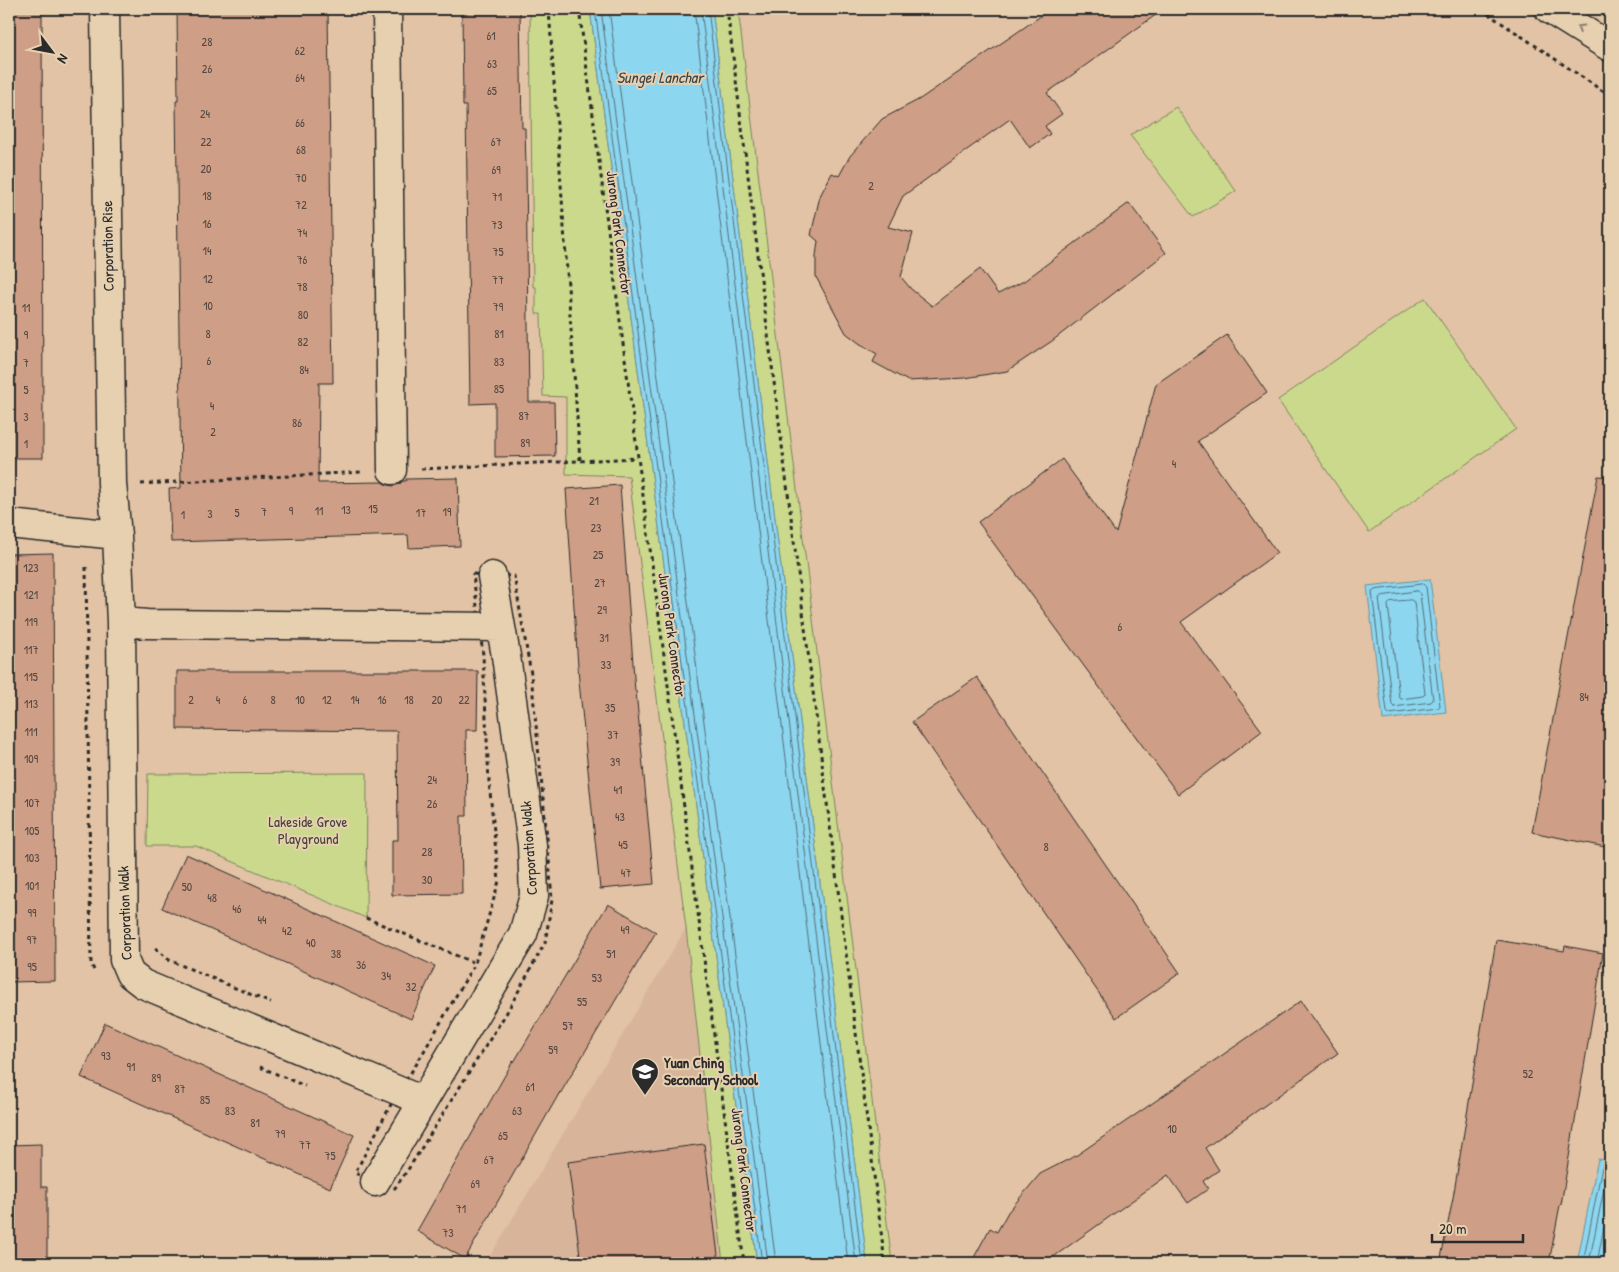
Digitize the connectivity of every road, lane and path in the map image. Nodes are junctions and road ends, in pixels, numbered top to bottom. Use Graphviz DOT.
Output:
graph roads {
  1 [pos="105,9"];
  2 [pos="387,9"];
  3 [pos="549,9"];
  4 [pos="579,9"];
  5 [pos="727,9"];
  6 [pos="1481,9"];
  7 [pos="1549,9"];
  8 [pos="1610,47"];
  9 [pos="1610,96"];
  10 [pos="580,461"];
  11 [pos="392,470"];
  12 [pos="112,484"];
  13 [pos="9,524"];
  14 [pos="117,535"];
  15 [pos="492,576"];
  16 [pos="120,622"];
  17 [pos="501,627"];
  18 [pos="483,655"];
  19 [pos="366,918"];
  20 [pos="475,963"];
  21 [pos="500,973"];
  22 [pos="398,1091"];
  23 [pos="423,1101"];
  24 [pos="375,1182"];
  25 [pos="744,1263"];
  26 [pos="885,1263"];
  1 -- 12 [label="street, Corporation Rise"];
  2 -- 11 [label="street"];
  3 -- 10 [label="path"];
  4 -- 25 [label="path, Jurong Park Connector"];
  5 -- 26 [label="path"];
  6 -- 9 [label="path"];
  8 -- 7 [label="street, one-way"];
  12 -- 14 [label="street, Corporation Walk"];
  13 -- 14 [label="street"];
  14 -- 16 [label="street, Corporation Walk"];
  15 -- 17 [label="street, Corporation Walk"];
  16 -- 17 [label="street"];
  16 -- 22 [label="street, Corporation Walk"];
  17 -- 21 [label="street, Corporation Walk"];
  18 -- 20 [label="path"];
  19 -- 20 [label="path"];
  20 -- 21 [label="path"];
  20 -- 22 [label="path"];
  21 -- 23 [label="street, Corporation Walk"];
  22 -- 23 [label="street, Corporation Walk"];
  22 -- 24 [label="path"];
  23 -- 24 [label="street, Corporation Walk"];
}
